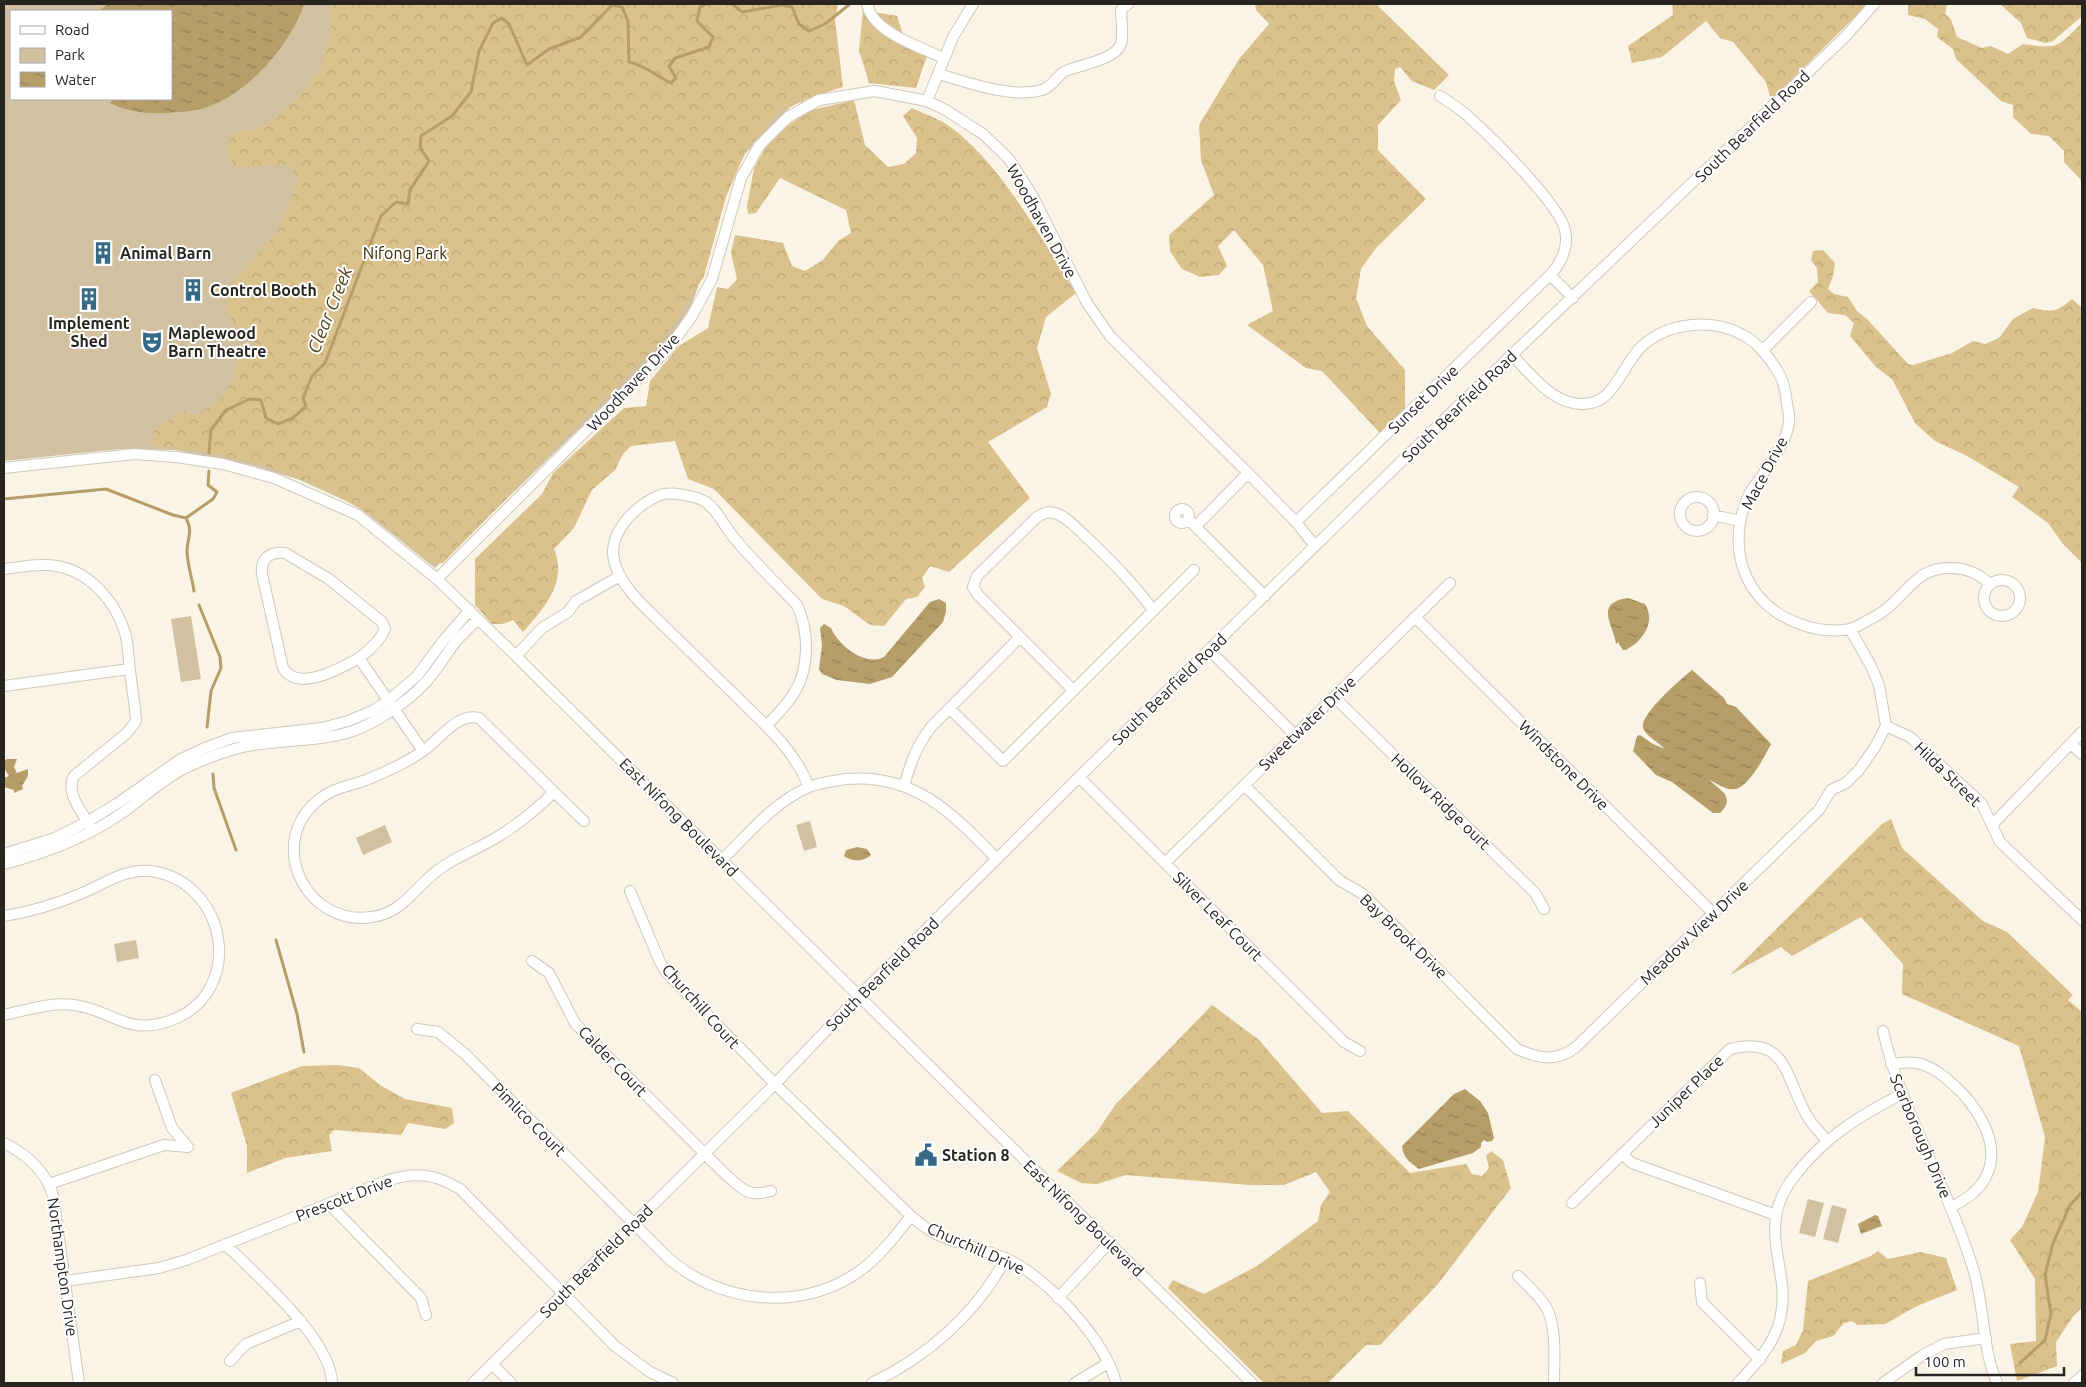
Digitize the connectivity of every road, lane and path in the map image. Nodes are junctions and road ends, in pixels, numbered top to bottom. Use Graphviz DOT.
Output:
graph roads {
  1 [pos="867,4"];
  2 [pos="973,4"];
  3 [pos="1128,4"];
  4 [pos="1874,4"];
  5 [pos="943,58"];
  6 [pos="938,74"];
  7 [pos="1440,96"];
  8 [pos="927,101"];
  9 [pos="1550,274"];
  10 [pos="1573,298"];
  11 [pos="1811,302"];
  12 [pos="1762,351"];
  13 [pos="1512,355"];
  14 [pos="4,468"];
  15 [pos="1248,473"];
  16 [pos="1713,515"];
  17 [pos="1740,521"];
  18 [pos="1296,522"];
  19 [pos="1315,546"];
  20 [pos="4,569"];
  21 [pos="1194,570"];
  22 [pos="620,576"];
  23 [pos="437,579"];
  24 [pos="1450,584"];
  25 [pos="1990,584"];
  26 [pos="1265,596"];
  27 [pos="470,610"];
  28 [pos="1153,610"];
  29 [pos="1415,617"];
  30 [pos="478,619"];
  31 [pos="1850,629"];
  32 [pos="1020,638"];
  33 [pos="1209,650"];
  34 [pos="441,653"];
  35 [pos="516,656"];
  36 [pos="359,658"];
  37 [pos="130,669"];
  38 [pos="4,686"];
  39 [pos="1073,690"];
  40 [pos="1334,697"];
  41 [pos="392,704"];
  42 [pos="950,709"];
  43 [pos="766,726"];
  44 [pos="1886,726"];
  45 [pos="2082,732"];
  46 [pos="1295,735"];
  47 [pos="2071,744"];
  48 [pos="423,751"];
  49 [pos="2082,754"];
  50 [pos="1079,778"];
  51 [pos="1244,785"];
  52 [pos="904,786"];
  53 [pos="809,787"];
  54 [pos="554,792"];
  55 [pos="584,821"];
  56 [pos="1992,825"];
  57 [pos="90,826"];
  58 [pos="4,854"];
  59 [pos="997,859"];
  60 [pos="722,860"];
  61 [pos="1164,863"];
  62 [pos="4,864"];
  63 [pos="630,891"];
  64 [pos="1544,908"];
  65 [pos="1713,913"];
  66 [pos="4,916"];
  67 [pos="2082,920"];
  68 [pos="532,961"];
  69 [pos="859,996"];
  70 [pos="4,1015"];
  71 [pos="417,1029"];
  72 [pos="1883,1032"];
  73 [pos="1360,1051"];
  74 [pos="1545,1058"];
  75 [pos="1891,1064"];
  76 [pos="155,1080"];
  77 [pos="775,1084"];
  78 [pos="1902,1094"];
  79 [pos="1826,1140"];
  80 [pos="4,1143"];
  81 [pos="705,1154"];
  82 [pos="1622,1154"];
  83 [pos="49,1184"];
  84 [pos="771,1191"];
  85 [pos="1572,1203"];
  86 [pos="329,1204"];
  87 [pos="1951,1207"];
  88 [pos="1776,1215"];
  89 [pos="911,1216"];
  90 [pos="634,1224"];
  91 [pos="1110,1242"];
  92 [pos="225,1244"];
  93 [pos="1006,1258"];
  94 [pos="1518,1276"];
  95 [pos="65,1280"];
  96 [pos="1700,1282"];
  97 [pos="563,1293"];
  98 [pos="1058,1298"];
  99 [pos="426,1315"];
  100 [pos="301,1322"];
  101 [pos="1986,1338"];
  102 [pos="1760,1360"];
  103 [pos="230,1361"];
  104 [pos="1108,1363"];
  105 [pos="492,1364"];
  106 [pos="2082,1376"];
  107 [pos="79,1383"];
  108 [pos="332,1383"];
  109 [pos="473,1383"];
  110 [pos="511,1383"];
  111 [pos="673,1383"];
  112 [pos="872,1383"];
  113 [pos="1075,1383"];
  114 [pos="1116,1383"];
  115 [pos="1252,1383"];
  116 [pos="1554,1383"];
  117 [pos="1738,1383"];
  118 [pos="1883,1383"];
  119 [pos="1997,1383"];
  120 [pos="2074,1383"];
  1 -- 5 [label="street"];
  2 -- 5 [label="street"];
  3 -- 6 [label="street"];
  4 -- 10 [label="street, South Bearfield Road"];
  5 -- 6 [label="street"];
  6 -- 8 [label="street"];
  7 -- 9 [label="street, Sunset Drive"];
  8 -- 15 [label="street, Woodhaven Drive"];
  8 -- 23 [label="street, Woodhaven Drive"];
  9 -- 10 [label="street"];
  9 -- 18 [label="street, Sunset Drive"];
  10 -- 13 [label="street, South Bearfield Road"];
  11 -- 12 [label="street"];
  12 -- 13 [label="street, Mace Drive"];
  12 -- 17 [label="street, Mace Drive"];
  13 -- 19 [label="street, South Bearfield Road"];
  14 -- 23 [label="street, East Nifong Boulevard"];
  15 -- 18 [label="street, Woodhaven Drive"];
  15 -- 26 [label="street"];
  16 -- 17 [label="street"];
  17 -- 31 [label="street, Mace Drive"];
  18 -- 19 [label="street, Woodhaven Drive"];
  19 -- 26 [label="street, South Bearfield Road"];
  20 -- 37 [label="street"];
  21 -- 28 [label="street"];
  22 -- 35 [label="street"];
  22 -- 43 [label="street"];
  22 -- 43 [label="street"];
  23 -- 27 [label="street, East Nifong Boulevard"];
  24 -- 29 [label="street, Sweetwater Drive"];
  25 -- 31 [label="street"];
  26 -- 33 [label="street, South Bearfield Road"];
  27 -- 30 [label="street, East Nifong Boulevard"];
  27 -- 34 [label="street"];
  28 -- 32 [label="street"];
  28 -- 39 [label="street"];
  29 -- 40 [label="street, Sweetwater Drive"];
  29 -- 65 [label="street, Windstone Drive"];
  30 -- 34 [label="street"];
  30 -- 35 [label="street, East Nifong Boulevard"];
  31 -- 44 [label="street"];
  32 -- 39 [label="street"];
  32 -- 42 [label="street"];
  33 -- 46 [label="street"];
  33 -- 50 [label="street, South Bearfield Road"];
  34 -- 41 [label="street"];
  35 -- 60 [label="street, East Nifong Boulevard"];
  36 -- 36 [label="street"];
  36 -- 41 [label="street"];
  37 -- 38 [label="street"];
  37 -- 57 [label="street"];
  39 -- 42 [label="street"];
  40 -- 46 [label="street, Sweetwater Drive"];
  40 -- 64 [label="street, Hollow Ridge ourt"];
  41 -- 48 [label="street"];
  41 -- 57 [label="street"];
  42 -- 52 [label="street"];
  43 -- 53 [label="street"];
  44 -- 56 [label="street, Hilda Street"];
  44 -- 65 [label="street, Meadow View Drive"];
  45 -- 47 [label="street"];
  46 -- 51 [label="street, Sweetwater Drive"];
  47 -- 49 [label="street"];
  47 -- 56 [label="street"];
  48 -- 54 [label="street"];
  48 -- 54 [label="street"];
  50 -- 59 [label="street, South Bearfield Road"];
  50 -- 61 [label="street, Silver Leaf Court"];
  51 -- 61 [label="street, Sweetwater Drive"];
  51 -- 74 [label="street, Bay Brook Drive"];
  52 -- 53 [label="street"];
  52 -- 59 [label="street"];
  53 -- 60 [label="street"];
  54 -- 55 [label="street"];
  56 -- 67 [label="street, Hilda Street"];
  57 -- 58 [label="street"];
  57 -- 62 [label="street"];
  59 -- 69 [label="street, South Bearfield Road"];
  60 -- 69 [label="street, East Nifong Boulevard"];
  61 -- 73 [label="street, Silver Leaf Court"];
  63 -- 77 [label="street, Churchill Court"];
  65 -- 74 [label="street, Meadow View Drive"];
  66 -- 70 [label="street"];
  68 -- 81 [label="street, Calder Court"];
  69 -- 77 [label="street, South Bearfield Road"];
  69 -- 91 [label="street, East Nifong Boulevard"];
  71 -- 90 [label="street, Pimlico Court"];
  72 -- 75 [label="street, Scarborough Drive"];
  75 -- 78 [label="street, Scarborough Drive"];
  75 -- 87 [label="street, Scarborough Drive"];
  76 -- 83 [label="street"];
  77 -- 81 [label="street, South Bearfield Road"];
  77 -- 89 [label="street, Churchill Drive"];
  78 -- 79 [label="street"];
  78 -- 87 [label="street, Scarborough Drive"];
  79 -- 82 [label="street, Juniper Place"];
  79 -- 88 [label="street"];
  80 -- 83 [label="street, Northampton Drive"];
  81 -- 84 [label="street, Calder Court"];
  81 -- 90 [label="street, South Bearfield Road"];
  82 -- 85 [label="street, Juniper Place"];
  82 -- 88 [label="street"];
  83 -- 95 [label="street, Northampton Drive"];
  86 -- 92 [label="street, Prescott Drive"];
  86 -- 97 [label="street, Prescott Drive"];
  86 -- 99 [label="street"];
  87 -- 101 [label="street, Scarborough Drive"];
  88 -- 102 [label="street"];
  89 -- 90 [label="street, Pimlico Court"];
  89 -- 93 [label="street, Churchill Drive"];
  90 -- 97 [label="street, South Bearfield Road"];
  91 -- 98 [label="street"];
  91 -- 115 [label="street, East Nifong Boulevard"];
  92 -- 95 [label="street, Prescott Drive"];
  92 -- 100 [label="street"];
  93 -- 98 [label="street, Churchill Drive"];
  93 -- 112 [label="street"];
  94 -- 116 [label="street"];
  95 -- 107 [label="street, Northampton Drive"];
  96 -- 102 [label="street"];
  97 -- 105 [label="street, South Bearfield Road"];
  97 -- 111 [label="street, Prescott Drive"];
  98 -- 104 [label="street, Churchill Drive"];
  100 -- 103 [label="street"];
  100 -- 108 [label="street"];
  101 -- 118 [label="street"];
  101 -- 119 [label="street, Scarborough Drive"];
  102 -- 117 [label="street"];
  104 -- 113 [label="street"];
  104 -- 114 [label="street, Churchill Drive"];
  105 -- 109 [label="street, South Bearfield Road"];
  105 -- 110 [label="street"];
  106 -- 120 [label="street"];
}
